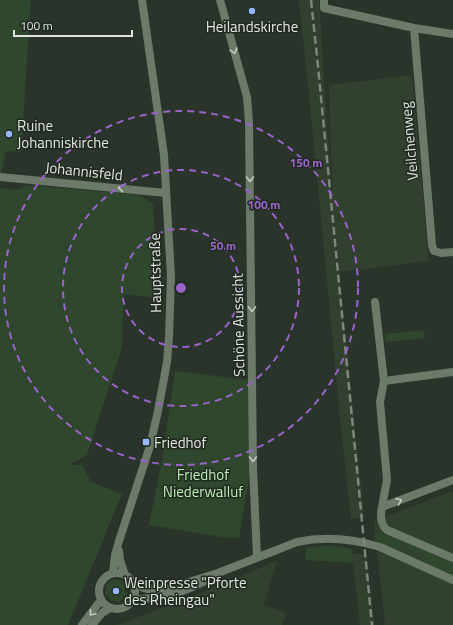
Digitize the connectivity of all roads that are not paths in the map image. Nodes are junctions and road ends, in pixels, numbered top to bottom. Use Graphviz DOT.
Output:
graph roads {
  1 [pos="142,0"];
  2 [pos="220,0"];
  3 [pos="324,4"];
  4 [pos="414,28"];
  5 [pos="453,34"];
  6 [pos="0,177"];
  7 [pos="166,193"];
  8 [pos="453,252"];
  9 [pos="375,302"];
  10 [pos="453,372"];
  11 [pos="384,381"];
  12 [pos="453,480"];
  13 [pos="382,507"];
  14 [pos="119,541"];
  15 [pos="257,557"];
  16 [pos="453,558"];
  17 [pos="113,573"];
  18 [pos="218,573"];
  19 [pos="126,575"];
  20 [pos="453,580"];
  21 [pos="135,585"];
  22 [pos="101,600"];
  23 [pos="133,601"];
  24 [pos="110,608"];
  25 [pos="82,625"];
  26 [pos="92,625"];
  1 -- 7 [label="street, Hauptstraße"];
  2 -- 15 [label="street, Schöne Aussicht, one-way"];
  3 -- 4 [label="street"];
  4 -- 5 [label="street"];
  4 -- 8 [label="street, Veilchenweg"];
  7 -- 6 [label="street, Johannisfeld, one-way"];
  7 -- 14 [label="street, Hauptstraße"];
  9 -- 11 [label="street"];
  10 -- 11 [label="street"];
  11 -- 13 [label="street"];
  13 -- 12 [label="street, one-way"];
  13 -- 16 [label="street"];
  14 -- 17 [label="street, Hauptstraße"];
  14 -- 19 [label="street, Hauptstraße"];
  15 -- 18 [label="street"];
  15 -- 20 [label="street"];
  17 -- 19 [label="street"];
  17 -- 22 [label="street"];
  18 -- 21 [label="street"];
  18 -- 23 [label="street"];
  19 -- 21 [label="street"];
  21 -- 23 [label="street"];
  22 -- 24 [label="street"];
  22 -- 25 [label="street, one-way"];
  23 -- 24 [label="street"];
  24 -- 26 [label="street"];
}
